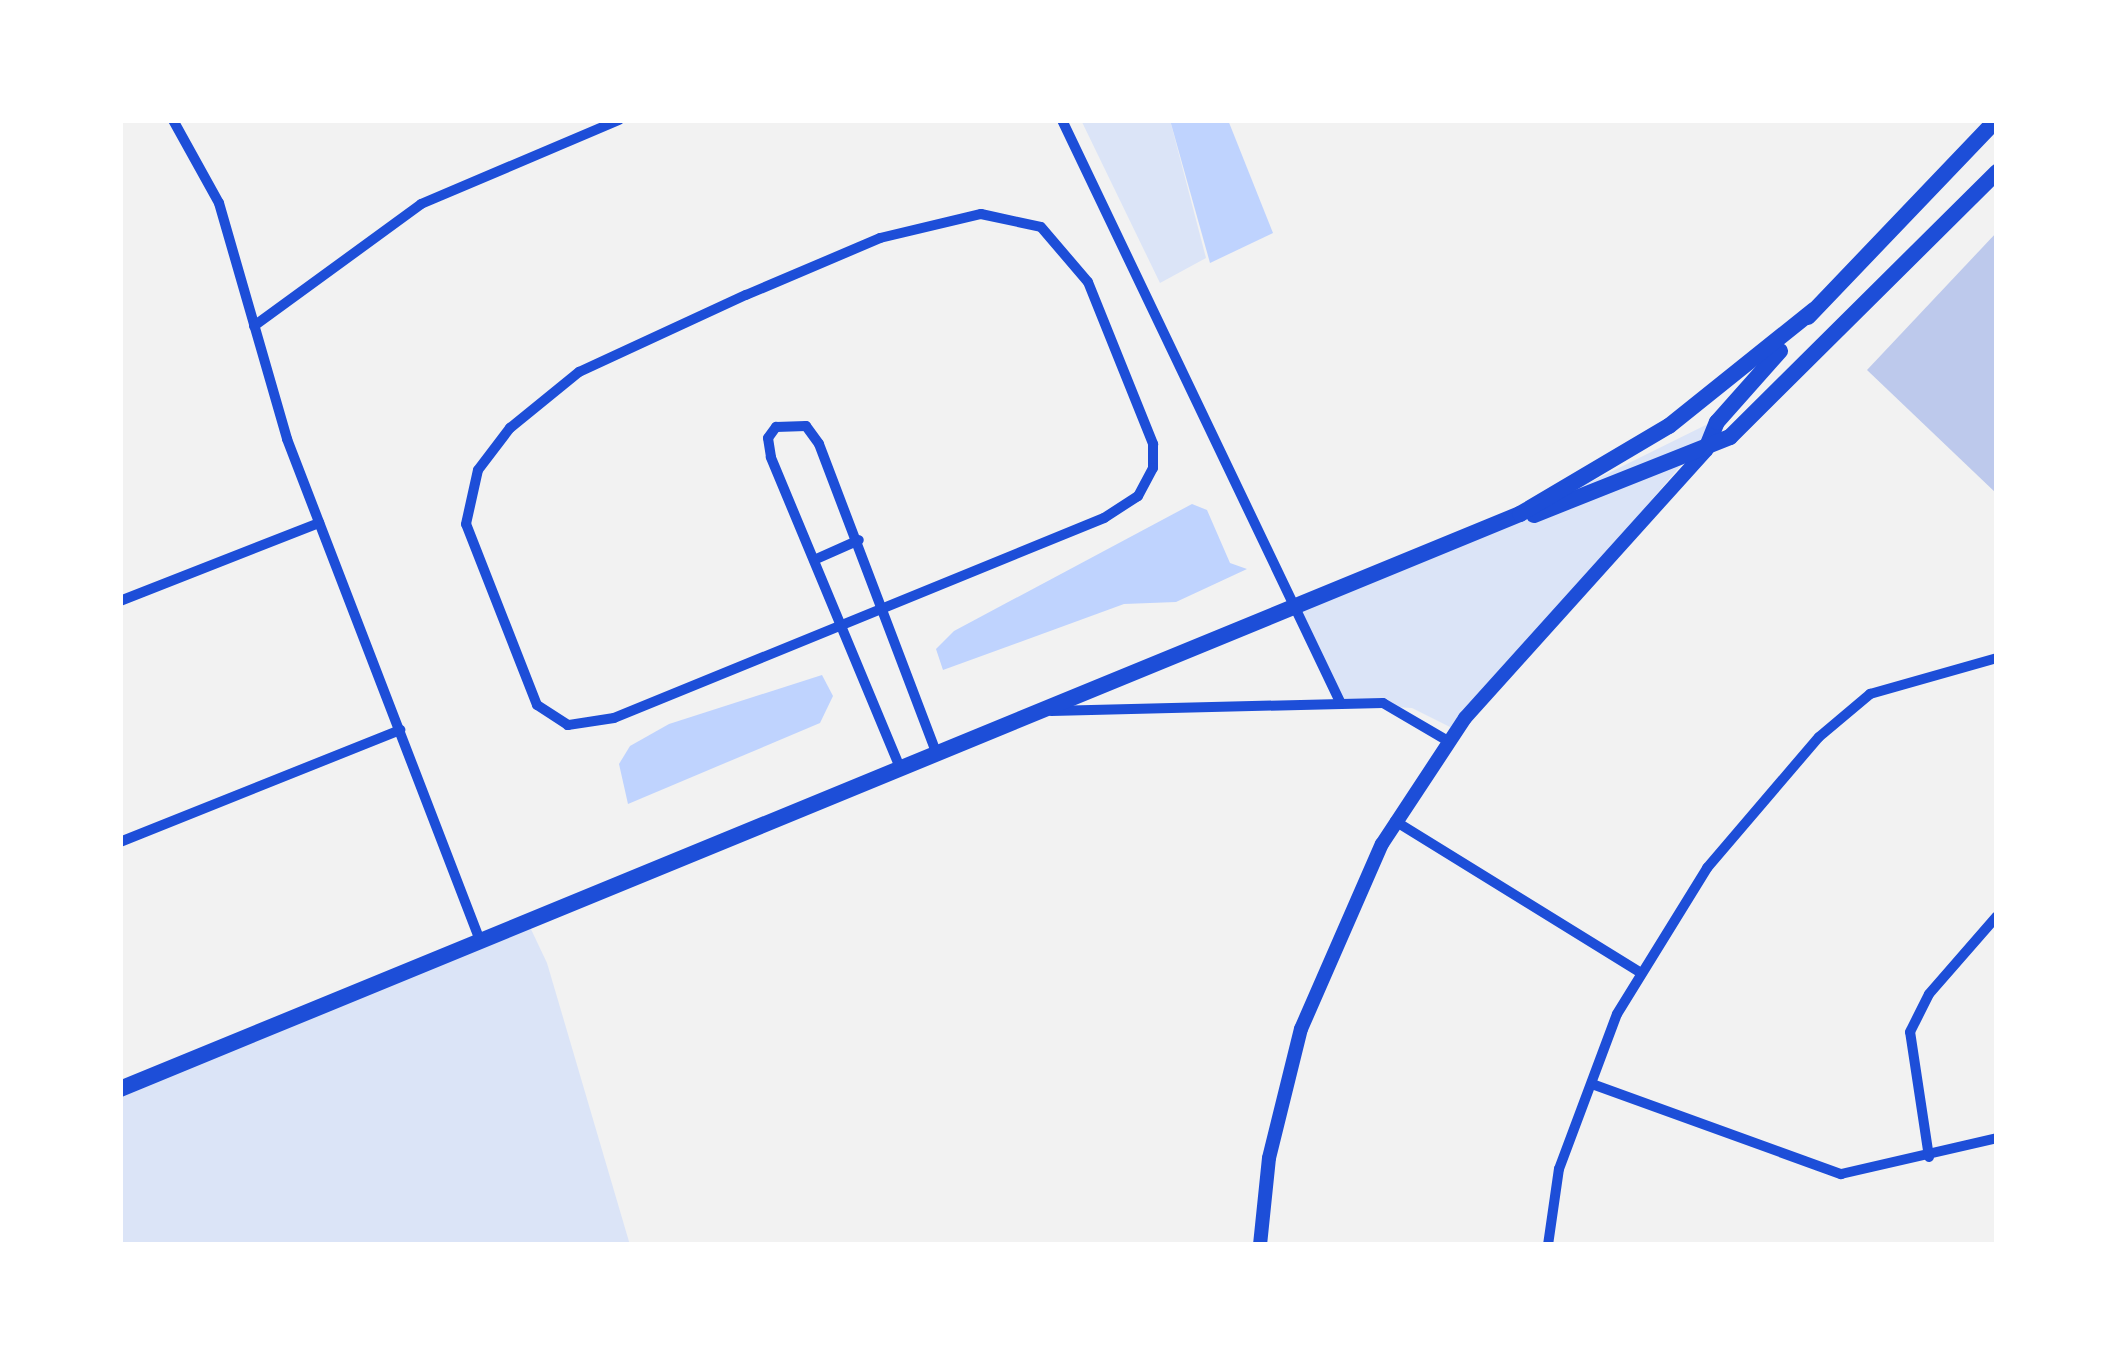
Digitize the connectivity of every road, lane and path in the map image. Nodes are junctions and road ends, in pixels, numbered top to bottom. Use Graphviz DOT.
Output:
graph roads {
  1 [pos="173,120"];
  2 [pos="619,120"];
  3 [pos="1062,120"];
  4 [pos="1996,120"];
  5 [pos="1997,172"];
  6 [pos="1814,310"];
  7 [pos="254,326"];
  8 [pos="1706,450"];
  9 [pos="319,523"];
  10 [pos="1475,532"];
  11 [pos="859,540"];
  12 [pos="814,560"];
  13 [pos="120,601"];
  14 [pos="882,609"];
  15 [pos="1294,610"];
  16 [pos="846,626"];
  17 [pos="1997,658"];
  18 [pos="1341,704"];
  19 [pos="1051,711"];
  20 [pos="400,730"];
  21 [pos="1448,741"];
  22 [pos="937,755"];
  23 [pos="901,770"];
  24 [pos="1395,821"];
  25 [pos="120,842"];
  26 [pos="1997,916"];
  27 [pos="482,943"];
  28 [pos="1637,971"];
  29 [pos="1592,1084"];
  30 [pos="120,1089"];
  31 [pos="1997,1138"];
  32 [pos="1929,1157"];
  33 [pos="1260,1245"];
  34 [pos="1548,1245"];
  1 -- 7 [label="street"];
  2 -- 7 [label="street"];
  3 -- 15 [label="street"];
  4 -- 6 [label="main road"];
  5 -- 8 [label="main road"];
  6 -- 8 [label="main road"];
  6 -- 10 [label="main road"];
  7 -- 9 [label="street"];
  8 -- 10 [label="main road"];
  8 -- 21 [label="main road"];
  9 -- 13 [label="street"];
  9 -- 20 [label="street"];
  10 -- 15 [label="main road"];
  11 -- 12 [label="street"];
  11 -- 12 [label="street"];
  11 -- 14 [label="street"];
  12 -- 16 [label="street"];
  14 -- 16 [label="street"];
  14 -- 16 [label="street"];
  14 -- 22 [label="street"];
  15 -- 18 [label="street"];
  15 -- 19 [label="main road"];
  16 -- 23 [label="street"];
  17 -- 28 [label="street"];
  18 -- 19 [label="street"];
  18 -- 21 [label="street"];
  19 -- 22 [label="main road"];
  20 -- 25 [label="street"];
  20 -- 27 [label="street"];
  21 -- 24 [label="main road"];
  22 -- 23 [label="main road"];
  23 -- 27 [label="main road"];
  24 -- 28 [label="street"];
  24 -- 33 [label="main road"];
  26 -- 32 [label="street"];
  27 -- 30 [label="main road"];
  28 -- 29 [label="street"];
  29 -- 32 [label="street"];
  29 -- 34 [label="street"];
  31 -- 32 [label="street"];
}
